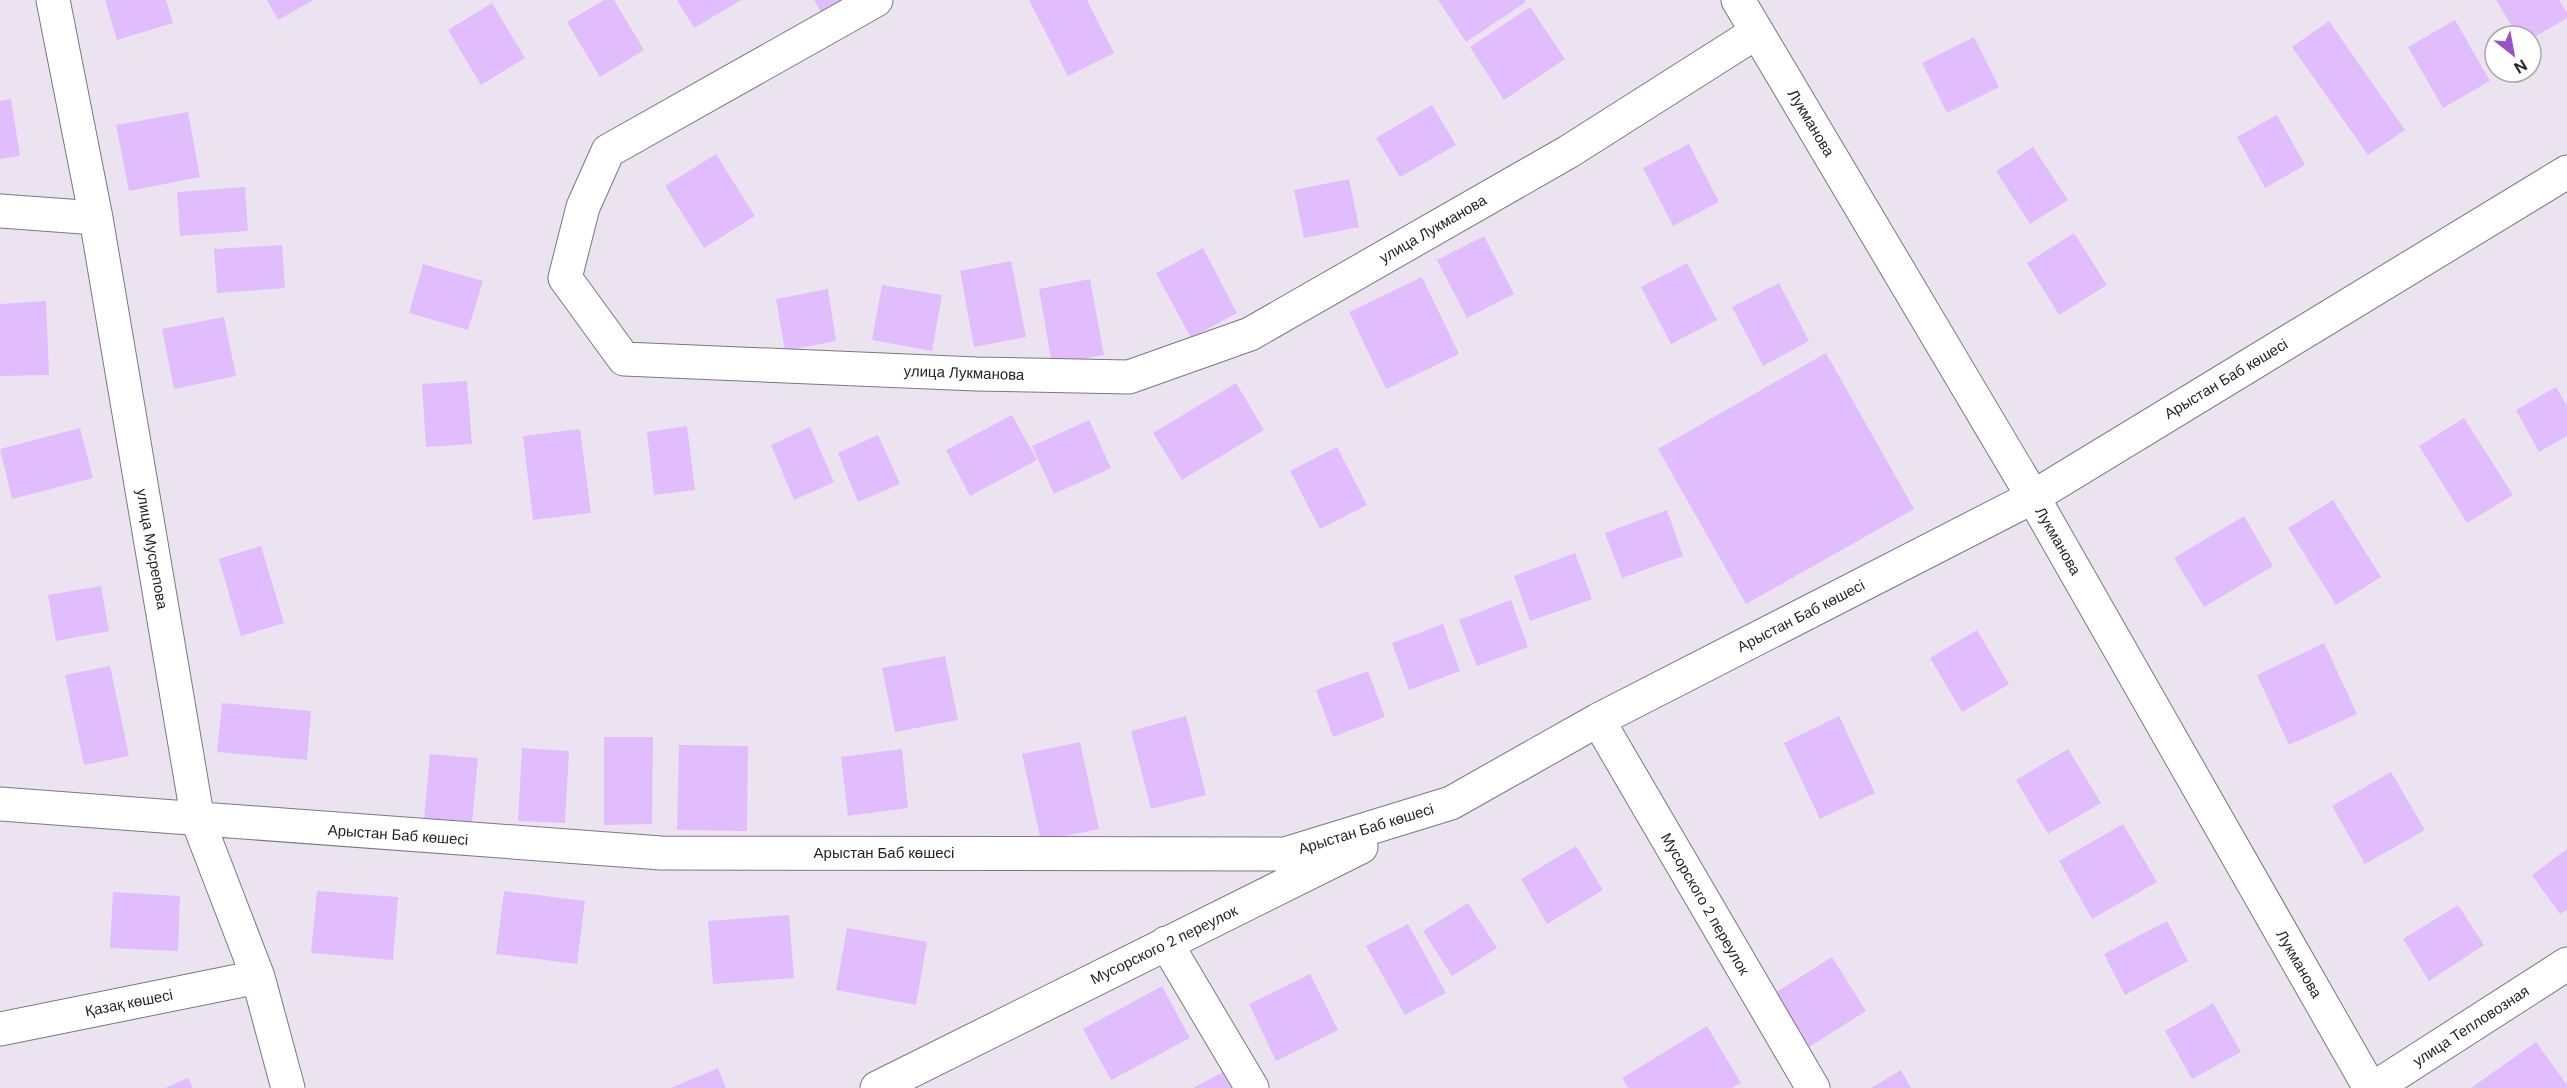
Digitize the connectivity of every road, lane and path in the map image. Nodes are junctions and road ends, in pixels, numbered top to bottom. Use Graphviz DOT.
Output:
graph roads {
  1 [pos="53,0"];
  2 [pos="876,0"];
  3 [pos="1738,0"];
  4 [pos="1757,32"];
  5 [pos="2567,172"];
  6 [pos="0,211"];
  7 [pos="96,218"];
  8 [pos="2033,497"];
  9 [pos="1598,720"];
  10 [pos="1451,803"];
  11 [pos="0,804"];
  12 [pos="198,821"];
  13 [pos="1166,944"];
  14 [pos="2567,964"];
  15 [pos="258,977"];
  16 [pos="0,1029"];
  17 [pos="288,1088"];
  18 [pos="877,1088"];
  19 [pos="1252,1088"];
  20 [pos="1813,1088"];
  21 [pos="2372,1088"];
  1 -- 7 [label="street, улица Мусрепова"];
  2 -- 4 [label="street, улица Лукманова"];
  3 -- 4 [label="street, Лукманова"];
  4 -- 8 [label="street, Лукманова"];
  5 -- 8 [label="street, Арыстан Баб көшесі"];
  6 -- 7 [label="street"];
  7 -- 12 [label="street, улица Мусрепова"];
  8 -- 9 [label="street, Арыстан Баб көшесі"];
  8 -- 21 [label="street, Лукманова"];
  9 -- 10 [label="street, Арыстан Баб көшесі"];
  9 -- 20 [label="street, Мусорского 2 переулок"];
  10 -- 12 [label="street, Арыстан Баб көшесі"];
  10 -- 13 [label="street, Мусорского 2 переулок"];
  11 -- 12 [label="street, Арыстан Баб көшесі"];
  12 -- 15 [label="street, улица Мусрепова"];
  13 -- 18 [label="street, Мусорского 2 переулок"];
  13 -- 19 [label="street"];
  14 -- 21 [label="street, улица Тепловозная"];
  15 -- 16 [label="street, Қазақ көшесі"];
  15 -- 17 [label="street, улица Мусрепова"];
}
